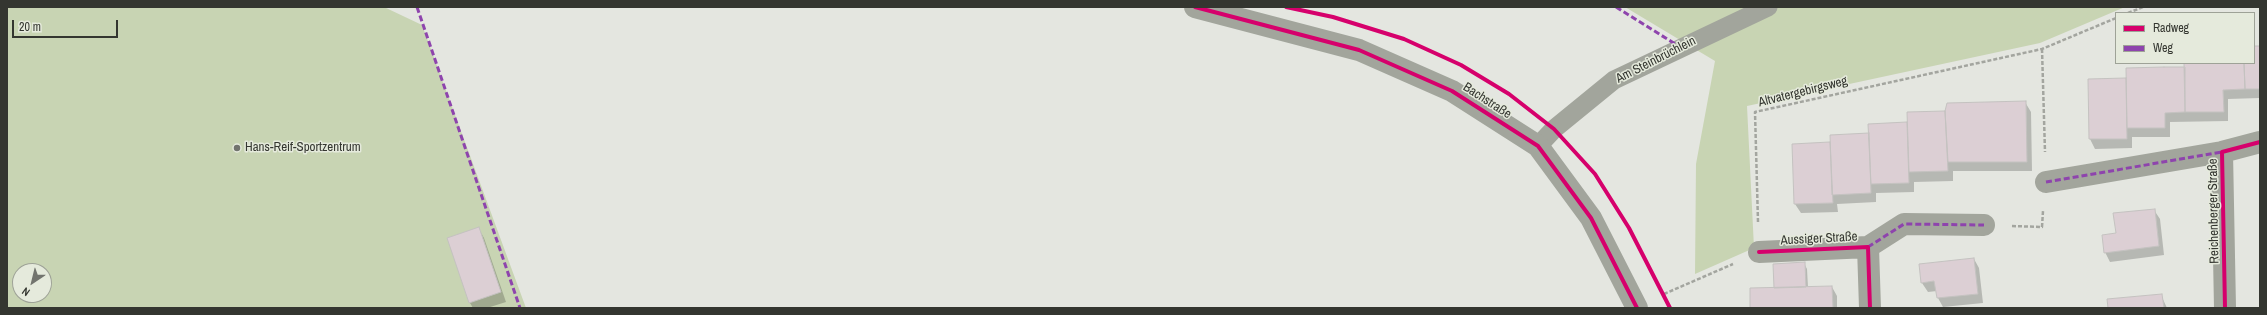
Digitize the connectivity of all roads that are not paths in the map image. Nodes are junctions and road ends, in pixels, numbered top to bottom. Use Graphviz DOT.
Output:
graph roads {
  1 [pos="1195,7"];
  2 [pos="1768,7"];
  3 [pos="2260,142"];
  4 [pos="1538,146"];
  5 [pos="2222,152"];
  6 [pos="2046,182"];
  7 [pos="1984,225"];
  8 [pos="1868,247"];
  9 [pos="1759,252"];
  10 [pos="1637,307"];
  11 [pos="1870,308"];
  12 [pos="2225,308"];
  1 -- 4 [label="street, Bachstraße"];
  2 -- 4 [label="lane, Am Steinbrüchlein"];
  3 -- 5 [label="street, Reichenberger Straße"];
  4 -- 10 [label="street, Bachstraße"];
  5 -- 6 [label="street, Reichenberger Straße"];
  5 -- 12 [label="street, Reichenberger Straße"];
  7 -- 8 [label="street, Aussiger Straße"];
  8 -- 9 [label="street, Aussiger Straße"];
  8 -- 11 [label="street, Aussiger Straße"];
}
